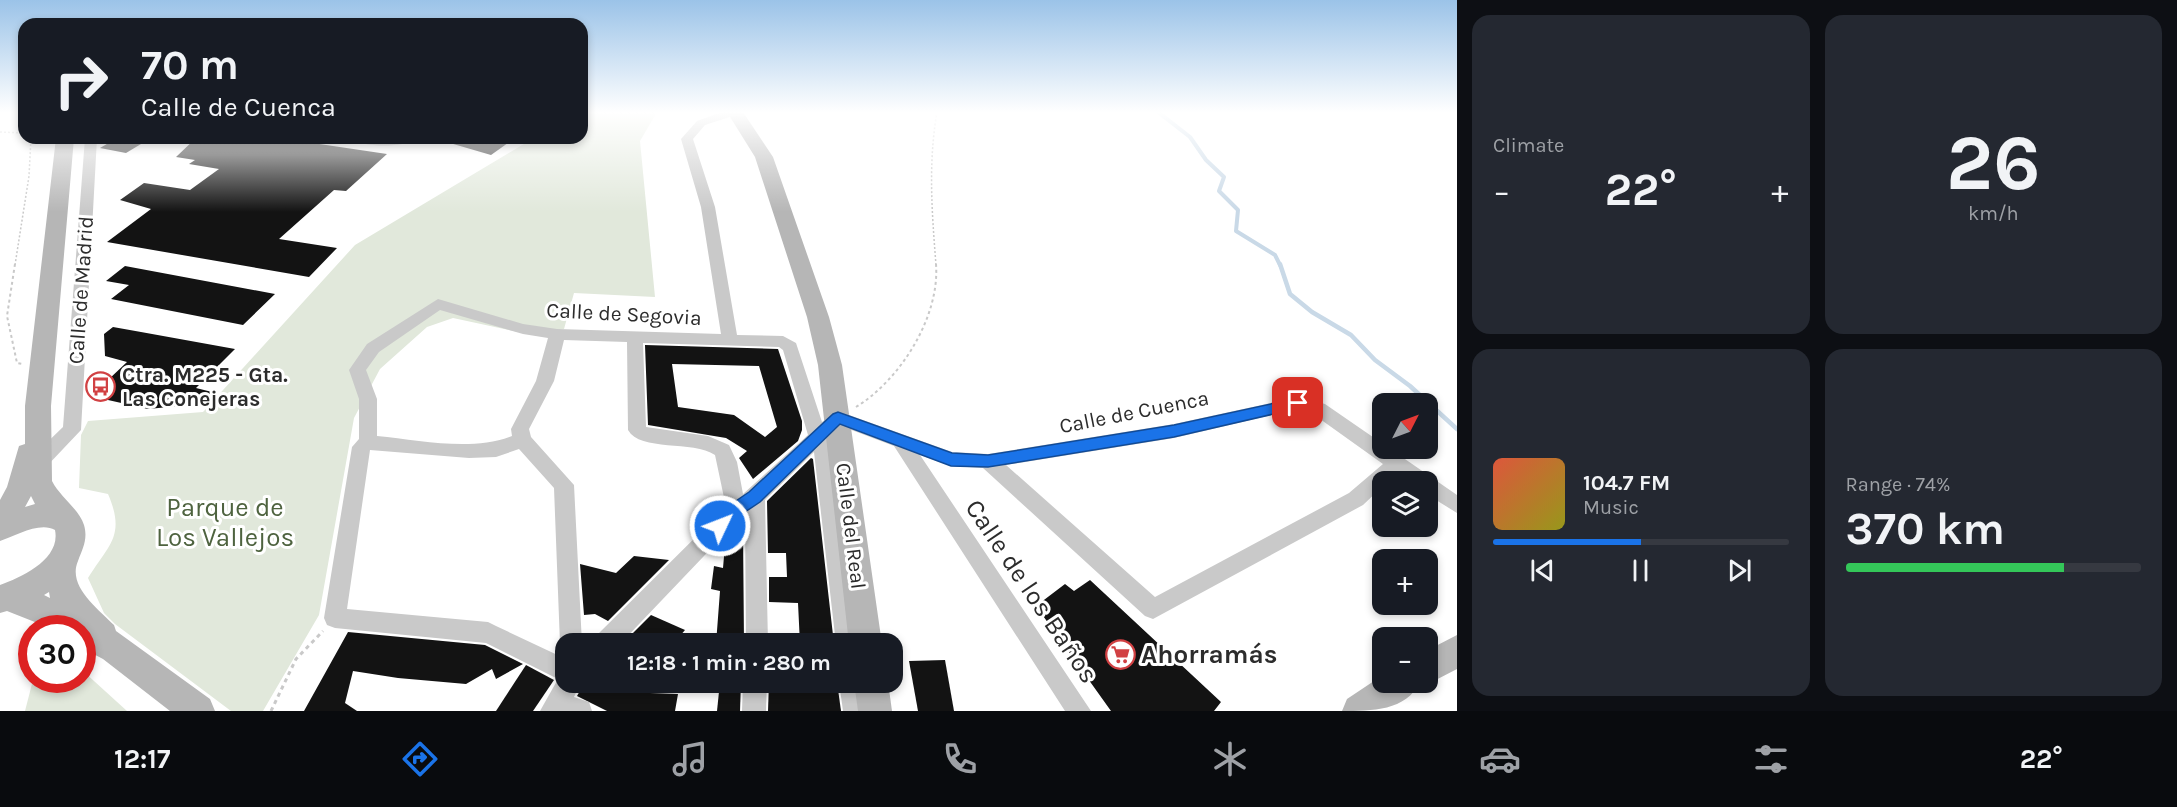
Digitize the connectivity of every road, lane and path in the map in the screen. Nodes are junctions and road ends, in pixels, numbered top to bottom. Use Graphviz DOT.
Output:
graph roads {
  1 [pos="31,145"];
  2 [pos="91,145"];
  3 [pos="689,145"];
  4 [pos="756,145"];
  5 [pos="763,145"];
  6 [pos="931,145"];
  7 [pos="64,146"];
  8 [pos="791,235"];
  9 [pos="557,334"];
  10 [pos="635,338"];
  11 [pos="730,340"];
  12 [pos="42,368"];
  13 [pos="38,406"];
  14 [pos="828,427"];
  15 [pos="522,440"];
  16 [pos="368,442"];
  17 [pos="901,442"];
  18 [pos="988,461"];
  19 [pos="38,463"];
  20 [pos="1396,464"];
  21 [pos="1406,471"];
  22 [pos="1438,492"];
  23 [pos="755,497"];
  24 [pos="1457,505"];
  25 [pos="736,509"];
  26 [pos="61,517"];
  27 [pos="0,528"];
  28 [pos="61,563"];
  29 [pos="4,598"];
  30 [pos="56,615"];
  31 [pos="335,618"];
  32 [pos="571,633"];
  33 [pos="615,633"];
  34 [pos="757,633"];
  35 [pos="846,633"];
  36 [pos="864,633"];
  37 [pos="96,637"];
  38 [pos="115,648"];
  39 [pos="1457,651"];
  40 [pos="1438,662"];
  41 [pos="555,666"];
  42 [pos="755,693"];
  43 [pos="853,693"];
  44 [pos="873,693"];
  45 [pos="1386,693"];
  46 [pos="559,698"];
  47 [pos="198,711"];
  48 [pos="271,711"];
  49 [pos="580,711"];
  50 [pos="754,711"];
  51 [pos="855,711"];
  52 [pos="875,711"];
  53 [pos="1080,711"];
  54 [pos="1359,711"];
  1 -- 12 [label="path"];
  2 -- 19 [label="street, Calle de Madrid"];
  3 -- 11 [label="street"];
  4 -- 8 [label="street"];
  5 -- 8 [label="street"];
  6 -- 14 [label="path"];
  7 -- 12 [label="street, Calle de Madrid"];
  8 -- 14 [label="street, Calle del Real"];
  9 -- 10 [label="street, Calle de Segovia"];
  9 -- 15 [label="street"];
  9 -- 16 [label="street, Calle de Segovia"];
  10 -- 11 [label="street, Calle de Segovia"];
  10 -- 25 [label="street"];
  11 -- 14 [label="street, Calle de Segovia"];
  12 -- 13 [label="street, Calle de Madrid"];
  13 -- 19 [label="street, Calle de Madrid"];
  13 -- 27 [label="street, Calle de Madrid"];
  14 -- 17 [label="street, Calle de Cuenca"];
  14 -- 23 [label="street"];
  14 -- 35 [label="street"];
  14 -- 36 [label="street, Calle del Real"];
  15 -- 16 [label="street"];
  15 -- 32 [label="street"];
  16 -- 31 [label="street"];
  17 -- 18 [label="street, Calle de Cuenca"];
  17 -- 53 [label="street, Calle de los Baños"];
  18 -- 20 [label="street, Calle de Cuenca"];
  18 -- 20 [label="street"];
  19 -- 26 [label="street, Calle de Madrid"];
  20 -- 21 [label="street, Calle de Cuenca"];
  22 -- 24 [label="street"];
  23 -- 25 [label="street"];
  23 -- 34 [label="street"];
  25 -- 33 [label="street"];
  26 -- 27 [label="street"];
  26 -- 28 [label="street, Calle de Madrid"];
  28 -- 29 [label="street"];
  28 -- 38 [label="street"];
  29 -- 30 [label="street"];
  31 -- 41 [label="street"];
  31 -- 48 [label="path"];
  37 -- 38 [label="street"];
  38 -- 47 [label="street"];
  39 -- 40 [label="street"];
  42 -- 50 [label="street"];
  43 -- 51 [label="street"];
  44 -- 52 [label="street"];
  45 -- 54 [label="street"];
  46 -- 49 [label="street"];
}
